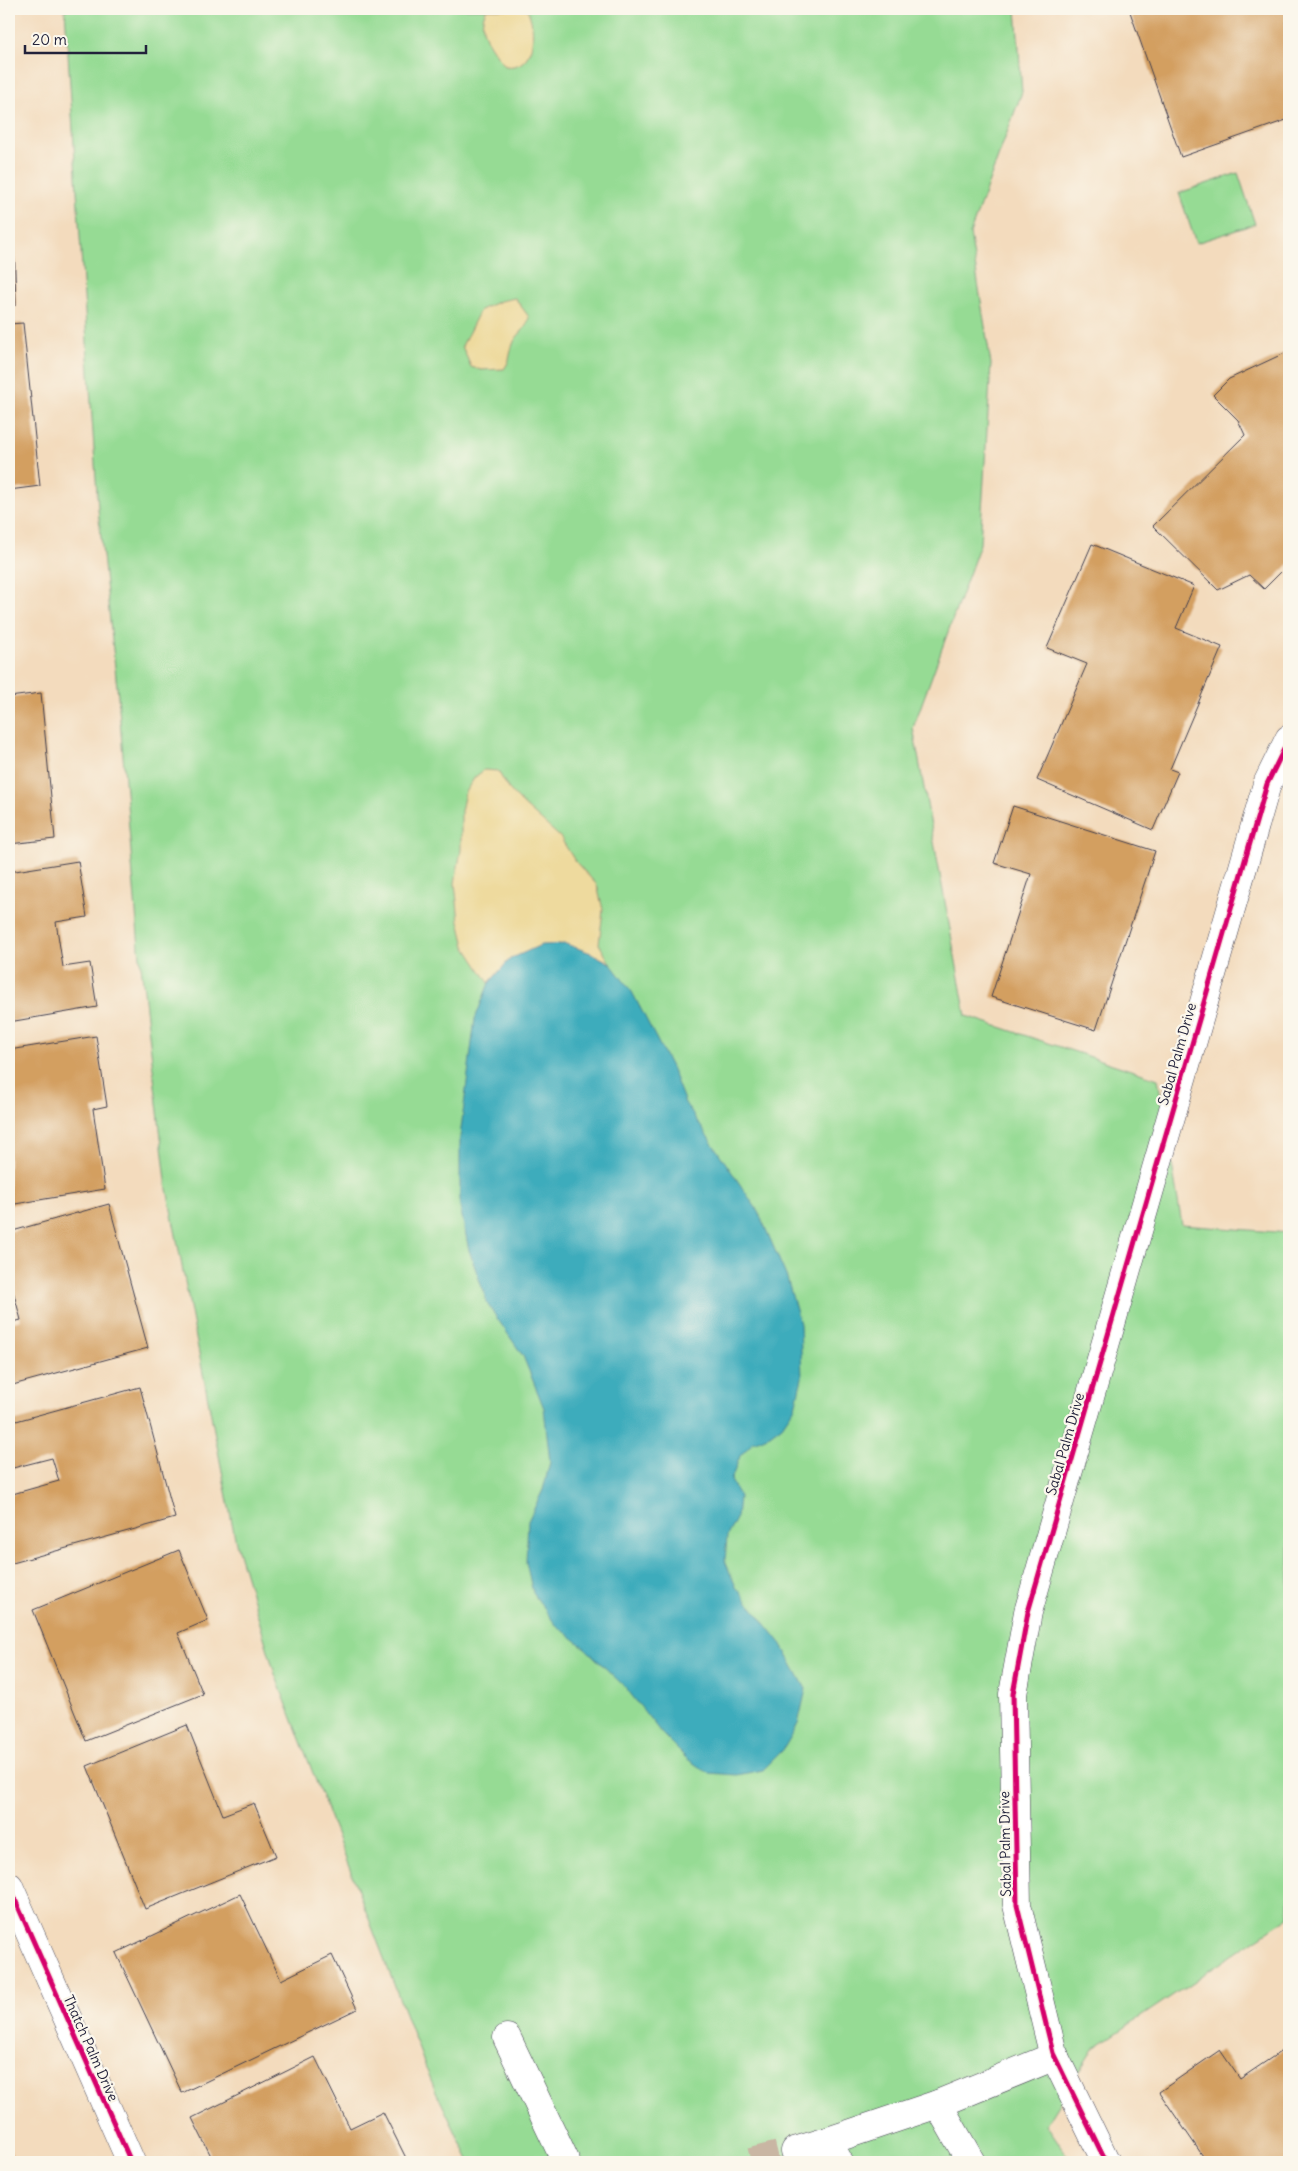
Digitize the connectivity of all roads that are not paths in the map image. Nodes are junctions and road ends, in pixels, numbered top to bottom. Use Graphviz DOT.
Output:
graph roads {
  1 [pos="1289,739"];
  2 [pos="9,1886"];
  3 [pos="507,2038"];
  4 [pos="1055,2056"];
  5 [pos="938,2104"];
  6 [pos="794,2151"];
  7 [pos="833,2152"];
  8 [pos="131,2162"];
  9 [pos="566,2162"];
  10 [pos="971,2162"];
  11 [pos="1106,2162"];
  1 -- 4 [label="street, Sabal Palm Drive"];
  2 -- 8 [label="street, Thatch Palm Drive"];
  3 -- 9 [label="street"];
  4 -- 5 [label="street"];
  4 -- 11 [label="street, Sabal Palm Drive"];
  5 -- 7 [label="street"];
  5 -- 10 [label="street"];
  6 -- 7 [label="street"];
}
